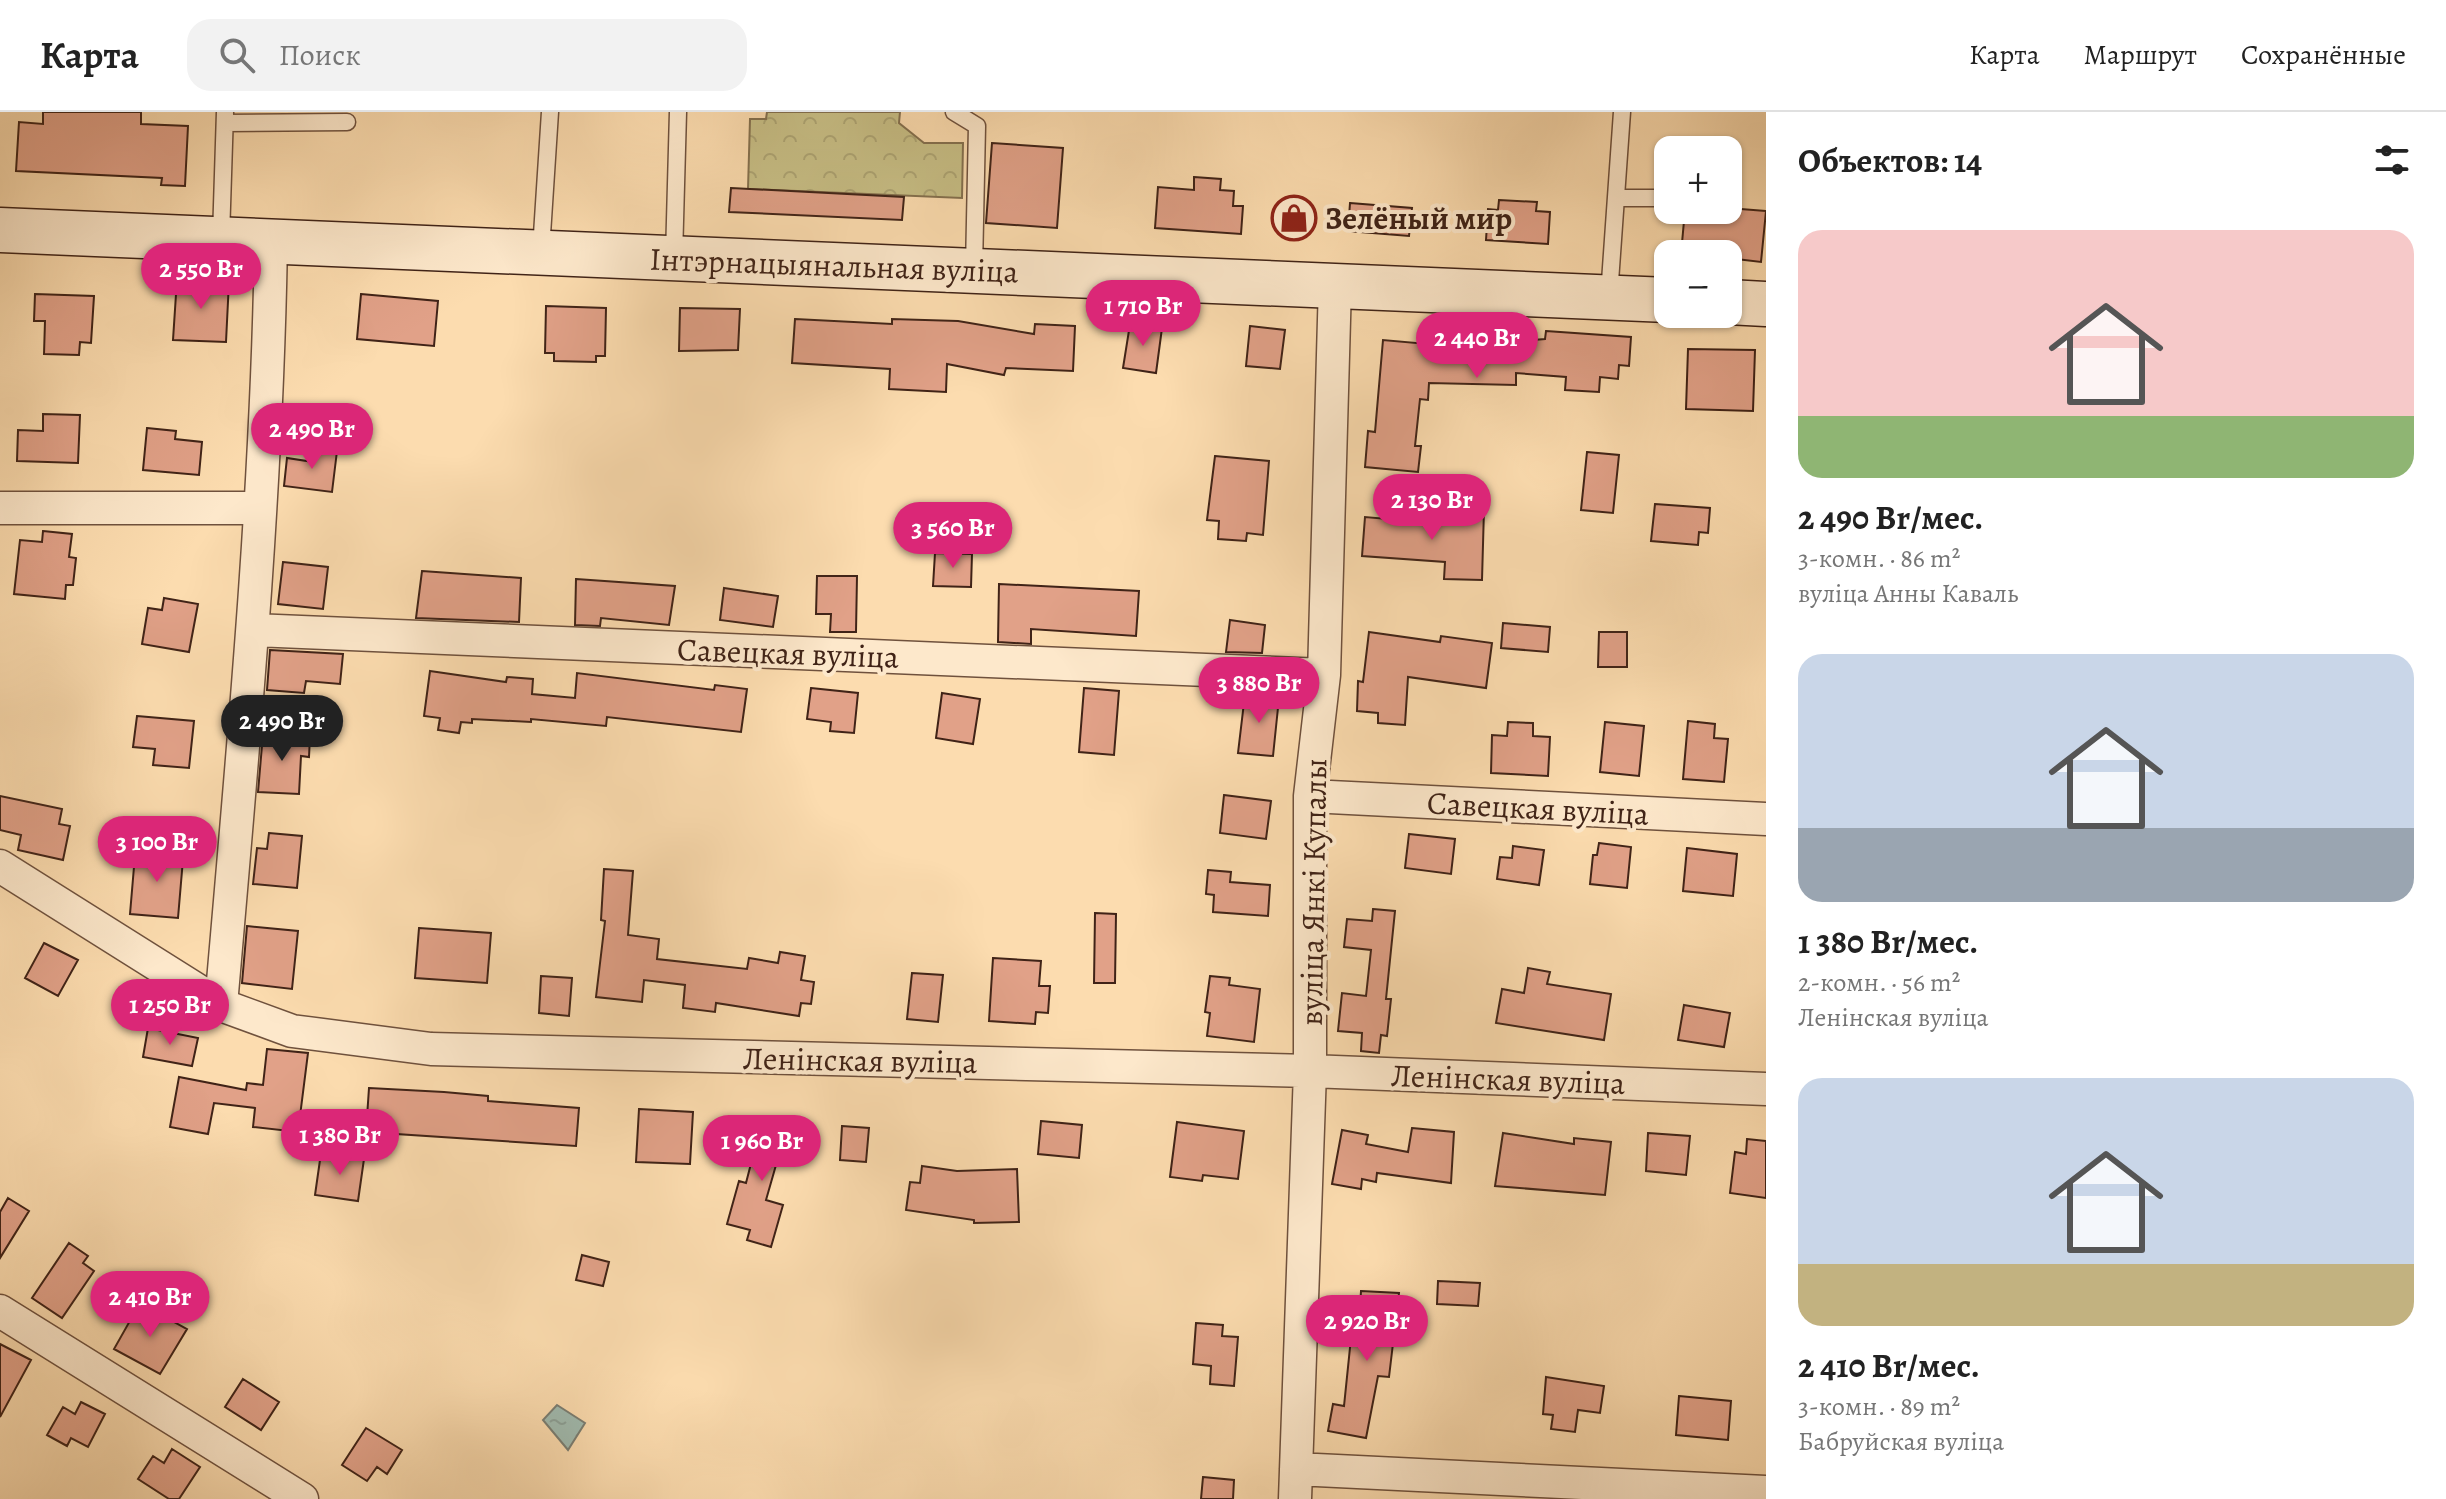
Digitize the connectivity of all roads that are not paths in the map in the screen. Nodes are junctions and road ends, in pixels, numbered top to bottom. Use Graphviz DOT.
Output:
graph roads {
  1 [pos="550,112"];
  2 [pos="678,112"];
  3 [pos="954,112"];
  4 [pos="1622,112"];
  5 [pos="225,118"];
  6 [pos="347,122"];
  7 [pos="1616,198"];
  8 [pos="1654,198"];
  9 [pos="0,230"];
  10 [pos="221,239"];
  11 [pos="271,240"];
  12 [pos="541,253"];
  13 [pos="674,259"];
  14 [pos="974,270"];
  15 [pos="1335,284"];
  16 [pos="1609,297"];
  17 [pos="1654,299"];
  18 [pos="1742,303"];
  19 [pos="1766,304"];
  20 [pos="0,508"];
  21 [pos="259,508"];
  22 [pos="253,630"];
  23 [pos="1324,675"];
  24 [pos="1310,796"];
  25 [pos="1766,819"];
  26 [pos="0,866"];
  27 [pos="221,1005"];
  28 [pos="1310,1071"];
  29 [pos="1766,1089"];
  30 [pos="0,1311"];
  31 [pos="1296,1484"];
  32 [pos="1766,1492"];
  33 [pos="302,1499"];
  1 -- 12 [label="lane"];
  2 -- 13 [label="lane"];
  3 -- 14 [label="lane"];
  4 -- 7 [label="lane"];
  5 -- 6 [label="lane"];
  5 -- 10 [label="lane"];
  7 -- 8 [label="lane"];
  7 -- 16 [label="lane"];
  9 -- 10 [label="street, Інтэрнацыянальная вуліца"];
  10 -- 11 [label="street, Інтэрнацыянальная вуліца"];
  11 -- 12 [label="street, Інтэрнацыянальная вуліца"];
  11 -- 21 [label="street"];
  12 -- 13 [label="street, Інтэрнацыянальная вуліца"];
  13 -- 14 [label="street, Інтэрнацыянальная вуліца"];
  14 -- 15 [label="street, Інтэрнацыянальная вуліца"];
  15 -- 16 [label="street, Інтэрнацыянальная вуліца"];
  15 -- 23 [label="street, вуліца Янкі Купалы"];
  16 -- 17 [label="street, Інтэрнацыянальная вуліца"];
  18 -- 19 [label="street"];
  20 -- 21 [label="street"];
  21 -- 22 [label="street"];
  22 -- 23 [label="street, Савецкая вуліца"];
  22 -- 27 [label="street"];
  23 -- 24 [label="street, вуліца Янкі Купалы"];
  24 -- 25 [label="street, Савецкая вуліца"];
  24 -- 28 [label="street, вуліца Янкі Купалы"];
  26 -- 27 [label="street, Ленінская вуліца"];
  27 -- 28 [label="street, Ленінская вуліца"];
  28 -- 29 [label="street, Ленінская вуліца"];
  28 -- 31 [label="street, вуліца Янкі Купалы"];
  30 -- 33 [label="street"];
  31 -- 32 [label="street"];
}
